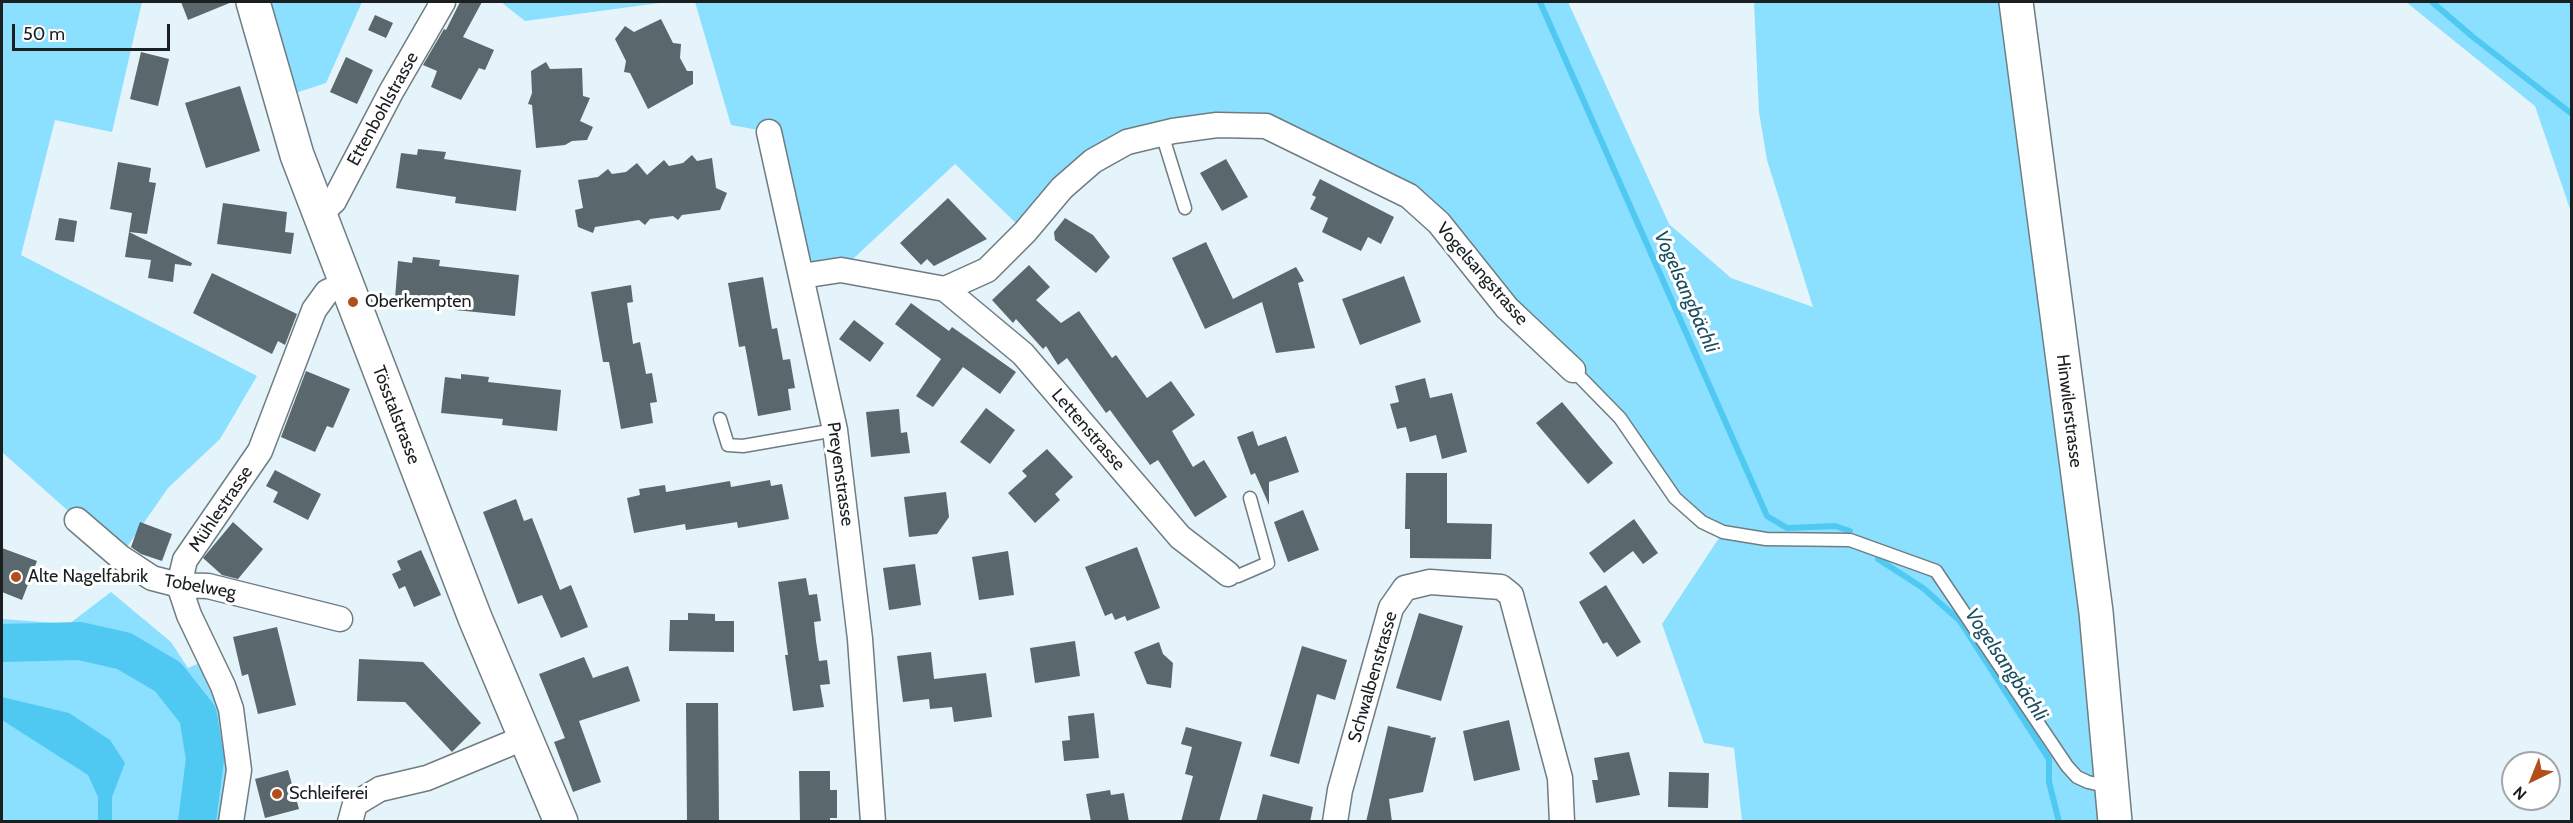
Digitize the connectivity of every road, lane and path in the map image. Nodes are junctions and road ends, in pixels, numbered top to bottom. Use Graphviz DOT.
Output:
graph roads {
  1 [pos="253,2"];
  2 [pos="443,2"];
  3 [pos="2016,2"];
  4 [pos="769,132"];
  5 [pos="1162,134"];
  6 [pos="1185,208"];
  7 [pos="320,214"];
  8 [pos="802,276"];
  9 [pos="346,283"];
  10 [pos="945,289"];
  11 [pos="1573,370"];
  12 [pos="720,419"];
  13 [pos="835,430"];
  14 [pos="1250,498"];
  15 [pos="77,520"];
  16 [pos="1228,574"];
  17 [pos="179,585"];
  18 [pos="340,619"];
  19 [pos="526,737"];
  20 [pos="2116,811"];
  21 [pos="231,822"];
  22 [pos="350,822"];
  23 [pos="561,822"];
  24 [pos="873,822"];
  25 [pos="1335,822"];
  26 [pos="1562,822"];
  1 -- 7 [label="main road, Tösstalstrasse"];
  2 -- 7 [label="street, Ettenbohlstrasse"];
  3 -- 20 [label="main road, Hinwilerstrasse"];
  4 -- 8 [label="street, Preyenstrasse"];
  5 -- 6 [label="lane"];
  5 -- 10 [label="street, Vogelsangstrasse"];
  5 -- 11 [label="street, Vogelsangstrasse"];
  7 -- 9 [label="main road, Tösstalstrasse"];
  8 -- 10 [label="street"];
  8 -- 13 [label="street, Preyenstrasse"];
  9 -- 17 [label="street, Mühlestrasse"];
  9 -- 19 [label="main road, Tösstalstrasse"];
  10 -- 16 [label="street, Lettenstrasse"];
  11 -- 20 [label="lane, Vogelsangstrasse"];
  12 -- 13 [label="lane"];
  13 -- 24 [label="street, Preyenstrasse"];
  14 -- 16 [label="lane"];
  15 -- 17 [label="street, Tobelweg"];
  17 -- 18 [label="street, Tobelweg"];
  17 -- 21 [label="street"];
  19 -- 22 [label="street"];
  19 -- 23 [label="main road, Tösstalstrasse"];
  25 -- 26 [label="street, Schwalbenstrasse"];
}
